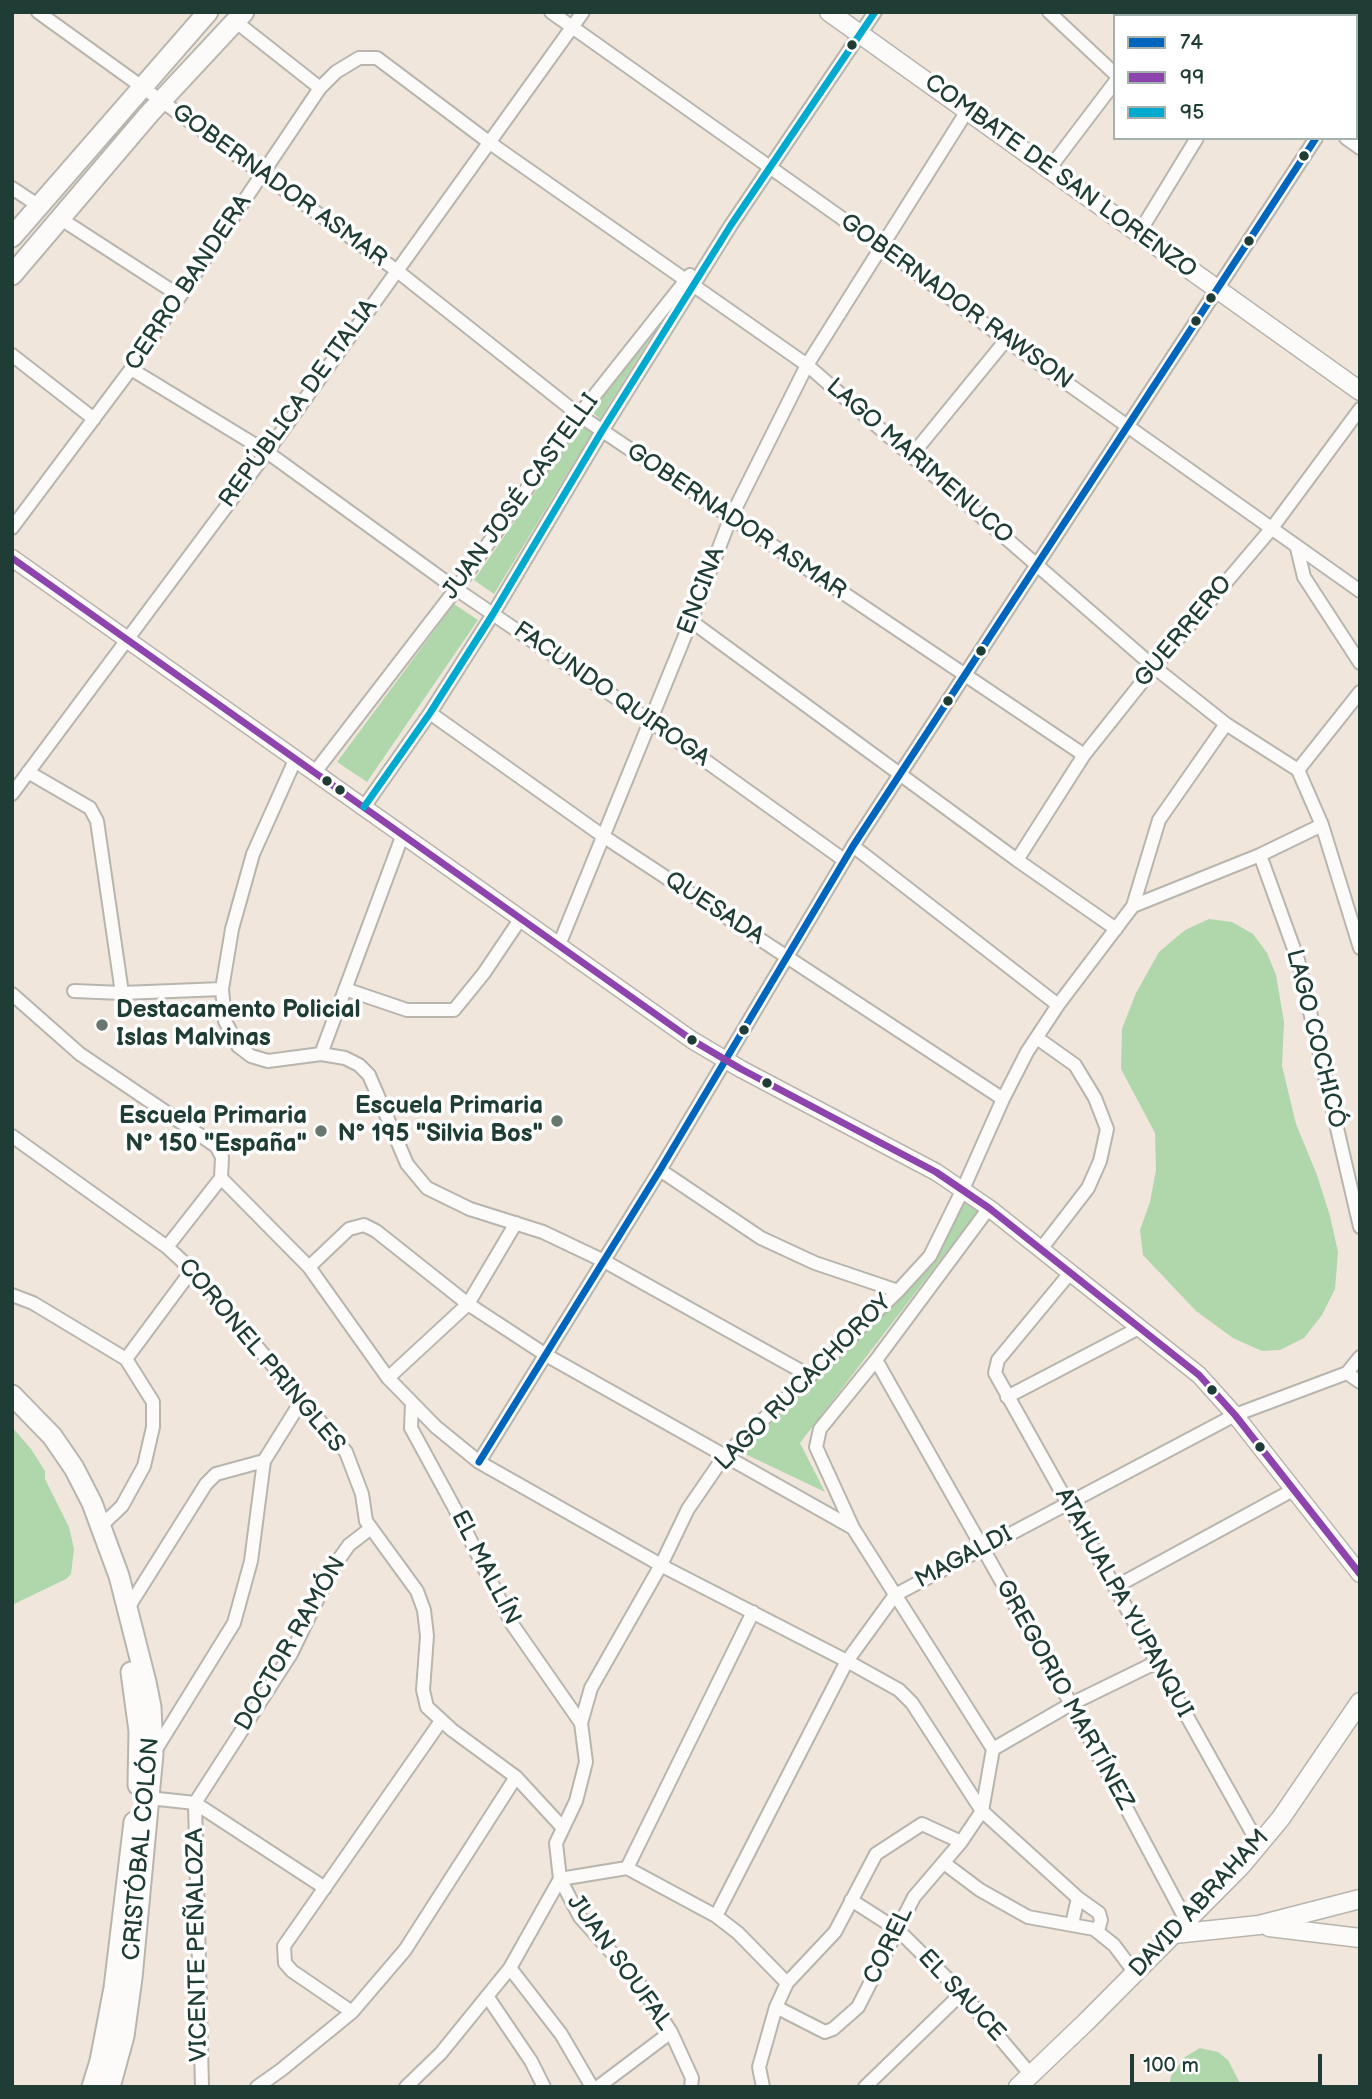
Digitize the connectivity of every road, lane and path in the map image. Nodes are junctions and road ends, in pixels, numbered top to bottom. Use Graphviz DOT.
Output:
graph roads {
  1 [pos="38,12"];
  2 [pos="208,12"];
  3 [pos="551,12"];
  4 [pos="583,12"];
  5 [pos="829,12"];
  6 [pos="875,12"];
  7 [pos="1049,12"];
  8 [pos="239,17"];
  9 [pos="573,28"];
  10 [pos="860,34"];
  11 [pos="377,58"];
  12 [pos="1113,72"];
  13 [pos="1113,85"];
  14 [pos="143,88"];
  15 [pos="320,89"];
  16 [pos="161,101"];
  17 [pos="967,111"];
  18 [pos="1197,140"];
  19 [pos="1315,140"];
  20 [pos="490,143"];
  21 [pos="769,167"];
  22 [pos="1049,169"];
  23 [pos="263,174"];
  24 [pos="12,188"];
  25 [pos="39,206"];
  26 [pos="61,219"];
  27 [pos="1139,233"];
  28 [pos="12,237"];
  29 [pos="881,246"];
  30 [pos="396,270"];
  31 [pos="12,275"];
  32 [pos="690,283"];
  33 [pos="1218,290"];
  34 [pos="180,296"];
  35 [pos="1006,340"];
  36 [pos="12,355"];
  37 [pos="807,365"];
  38 [pos="131,369"];
  39 [pos="1360,391"];
  40 [pos="1360,410"];
  41 [pos="579,415"];
  42 [pos="94,419"];
  43 [pos="1128,426"];
  44 [pos="603,431"];
  45 [pos="267,452"];
  46 [pos="912,455"];
  47 [pos="730,519"];
  48 [pos="12,528"];
  49 [pos="1272,528"];
  50 [pos="1297,548"];
  51 [pos="1037,565"];
  52 [pos="15,566"];
  53 [pos="456,589"];
  54 [pos="1360,592"];
  55 [pos="494,614"];
  56 [pos="691,621"];
  57 [pos="127,640"];
  58 [pos="1360,663"];
  59 [pos="1154,667"];
  60 [pos="965,676"];
  61 [pos="1360,692"];
  62 [pos="430,713"];
  63 [pos="650,721"];
  64 [pos="1226,724"];
  65 [pos="1084,755"];
  66 [pos="296,758"];
  67 [pos="1298,770"];
  68 [pos="29,772"];
  69 [pos="315,772"];
  70 [pos="900,774"];
  71 [pos="12,794"];
  72 [pos="364,807"];
  73 [pos="1322,825"];
  74 [pos="403,834"];
  75 [pos="603,836"];
  76 [pos="853,846"];
  77 [pos="1260,855"];
  78 [pos="844,860"];
  79 [pos="1017,860"];
  80 [pos="1133,906"];
  81 [pos="521,918"];
  82 [pos="1116,929"];
  83 [pos="559,945"];
  84 [pos="1360,948"];
  85 [pos="787,957"];
  86 [pos="222,989"];
  87 [pos="345,989"];
  88 [pos="74,991"];
  89 [pos="122,993"];
  90 [pos="12,994"];
  91 [pos="1058,1005"];
  92 [pos="1037,1038"];
  93 [pos="321,1054"];
  94 [pos="726,1061"];
  95 [pos="1003,1099"];
  96 [pos="12,1136"];
  97 [pos="660,1170"];
  98 [pos="221,1178"];
  99 [pos="963,1189"];
  100 [pos="989,1208"];
  101 [pos="516,1223"];
  102 [pos="1360,1227"];
  103 [pos="167,1247"];
  104 [pos="1041,1250"];
  105 [pos="604,1261"];
  106 [pos="309,1267"];
  107 [pos="192,1270"];
  108 [pos="1070,1273"];
  109 [pos="898,1291"];
  110 [pos="12,1295"];
  111 [pos="468,1304"];
  112 [pos="1139,1328"];
  113 [pos="546,1355"];
  114 [pos="1360,1357"];
  115 [pos="126,1359"];
  116 [pos="876,1360"];
  117 [pos="1347,1373"];
  118 [pos="810,1376"];
  119 [pos="388,1378"];
  120 [pos="1360,1382"];
  121 [pos="12,1395"];
  122 [pos="1007,1397"];
  123 [pos="302,1400"];
  124 [pos="412,1403"];
  125 [pos="12,1411"];
  126 [pos="1235,1415"];
  127 [pos="725,1455"];
  128 [pos="264,1461"];
  129 [pos="479,1462"];
  130 [pos="1293,1490"];
  131 [pos="1068,1504"];
  132 [pos="102,1525"];
  133 [pos="370,1528"];
  134 [pos="853,1528"];
  135 [pos="983,1547"];
  136 [pos="661,1565"];
  137 [pos="1360,1574"];
  138 [pos="1115,1587"];
  139 [pos="895,1595"];
  140 [pos="128,1608"];
  141 [pos="753,1612"];
  142 [pos="847,1661"];
  143 [pos="1157,1662"];
  144 [pos="1360,1702"];
  145 [pos="1071,1704"];
  146 [pos="441,1721"];
  147 [pos="581,1723"];
  148 [pos="993,1749"];
  149 [pos="153,1754"];
  150 [pos="516,1777"];
  151 [pos="149,1798"];
  152 [pos="195,1803"];
  153 [pos="982,1811"];
  154 [pos="563,1829"];
  155 [pos="961,1842"];
  156 [pos="1259,1845"];
  157 [pos="944,1863"];
  158 [pos="627,1868"];
  159 [pos="560,1879"];
  160 [pos="325,1888"];
  161 [pos="1078,1898"];
  162 [pos="1360,1899"];
  163 [pos="852,1900"];
  164 [pos="716,1916"];
  165 [pos="1072,1924"];
  166 [pos="1259,1925"];
  167 [pos="1180,1928"];
  168 [pos="898,1930"];
  169 [pos="1098,1931"];
  170 [pos="1360,1938"];
  171 [pos="510,1968"];
  172 [pos="1135,1973"];
  173 [pos="787,1983"];
  174 [pos="962,1993"];
  175 [pos="487,1996"];
  176 [pos="776,2007"];
  177 [pos="352,2012"];
  178 [pos="671,2032"];
  179 [pos="1025,2081"];
  180 [pos="103,2086"];
  181 [pos="202,2087"];
  182 [pos="257,2087"];
  183 [pos="406,2087"];
  184 [pos="544,2087"];
  185 [pos="595,2087"];
  186 [pos="691,2087"];
  187 [pos="764,2087"];
  188 [pos="866,2087"];
  1 -- 14 [label="street, GOBERNADOR ASMAR"];
  2 -- 14 [label="main road"];
  3 -- 9 [label="street, GOBERNADOR RAWSON"];
  4 -- 9 [label="street, REPÚBLICA DE ITALIA"];
  5 -- 10 [label="main road, COMBATE DE SAN LORENZO"];
  6 -- 10 [label="street, JUAN JOSÉ CASTELLI"];
  7 -- 12 [label="street"];
  8 -- 15 [label="street"];
  8 -- 16 [label="main road"];
  9 -- 20 [label="street, REPÚBLICA DE ITALIA"];
  9 -- 21 [label="street, GOBERNADOR RAWSON"];
  10 -- 17 [label="main road, COMBATE DE SAN LORENZO"];
  10 -- 21 [label="street, JUAN JOSÉ CASTELLI"];
  11 -- 15 [label="street, CERRO BANDERA"];
  11 -- 20 [label="street, LAGO MARIMENUCO"];
  13 -- 22 [label="street"];
  14 -- 16 [label="street, GOBERNADOR ASMAR"];
  14 -- 25 [label="main road"];
  15 -- 23 [label="street, CERRO BANDERA"];
  16 -- 23 [label="street, GOBERNADOR ASMAR"];
  16 -- 26 [label="main road"];
  17 -- 22 [label="main road, COMBATE DE SAN LORENZO"];
  17 -- 29 [label="street, ENCINA"];
  18 -- 27 [label="street"];
  19 -- 33 [label="street"];
  20 -- 30 [label="street, REPÚBLICA DE ITALIA"];
  20 -- 32 [label="street, LAGO MARIMENUCO"];
  21 -- 29 [label="street, GOBERNADOR RAWSON"];
  21 -- 32 [label="street, JUAN JOSÉ CASTELLI"];
  22 -- 27 [label="main road, COMBATE DE SAN LORENZO"];
  23 -- 30 [label="street, GOBERNADOR ASMAR"];
  23 -- 34 [label="street, CERRO BANDERA"];
  24 -- 25 [label="street"];
  25 -- 28 [label="main road"];
  26 -- 31 [label="main road"];
  26 -- 34 [label="street"];
  27 -- 33 [label="main road, COMBATE DE SAN LORENZO"];
  29 -- 35 [label="street, GOBERNADOR RAWSON"];
  29 -- 37 [label="street, ENCINA"];
  30 -- 41 [label="street, GOBERNADOR ASMAR"];
  30 -- 45 [label="street, REPÚBLICA DE ITALIA"];
  32 -- 37 [label="street, LAGO MARIMENUCO"];
  32 -- 41 [label="street, JUAN JOSÉ CASTELLI"];
  32 -- 44 [label="street, JUAN JOSÉ CASTELLI"];
  33 -- 39 [label="main road, COMBATE DE SAN LORENZO"];
  33 -- 43 [label="street"];
  34 -- 38 [label="street, CERRO BANDERA"];
  35 -- 43 [label="street, GOBERNADOR RAWSON"];
  35 -- 46 [label="street"];
  36 -- 42 [label="street"];
  37 -- 46 [label="street, LAGO MARIMENUCO"];
  37 -- 47 [label="street, ENCINA"];
  38 -- 42 [label="street, CERRO BANDERA"];
  38 -- 45 [label="street, FACUNDO QUIROGA"];
  40 -- 49 [label="street, GUERRERO"];
  41 -- 44 [label="street, GOBERNADOR ASMAR"];
  41 -- 53 [label="street, JUAN JOSÉ CASTELLI"];
  42 -- 48 [label="street, CERRO BANDERA"];
  43 -- 49 [label="street, GOBERNADOR RAWSON"];
  43 -- 51 [label="street"];
  44 -- 47 [label="street, GOBERNADOR ASMAR"];
  44 -- 55 [label="street, JUAN JOSÉ CASTELLI"];
  45 -- 53 [label="street, FACUNDO QUIROGA"];
  45 -- 57 [label="street, REPÚBLICA DE ITALIA"];
  46 -- 51 [label="street, LAGO MARIMENUCO"];
  47 -- 56 [label="street, ENCINA"];
  47 -- 60 [label="street, GOBERNADOR ASMAR"];
  49 -- 50 [label="street, GOBERNADOR RAWSON"];
  49 -- 59 [label="street, GUERRERO"];
  50 -- 54 [label="street, GOBERNADOR RAWSON"];
  50 -- 58 [label="street"];
  51 -- 59 [label="street, LAGO MARIMENUCO"];
  51 -- 60 [label="street"];
  52 -- 57 [label="street"];
  53 -- 55 [label="street, FACUNDO QUIROGA"];
  53 -- 69 [label="street, JUAN JOSÉ CASTELLI"];
  55 -- 62 [label="street, JUAN JOSÉ CASTELLI"];
  55 -- 63 [label="street, FACUNDO QUIROGA"];
  56 -- 63 [label="street, ENCINA"];
  56 -- 70 [label="street"];
  57 -- 66 [label="street"];
  57 -- 68 [label="street, REPÚBLICA DE ITALIA"];
  59 -- 64 [label="street, LAGO MARIMENUCO"];
  59 -- 65 [label="street, GUERRERO"];
  60 -- 65 [label="street, GOBERNADOR ASMAR"];
  60 -- 70 [label="street"];
  61 -- 67 [label="street"];
  62 -- 72 [label="street, JUAN JOSÉ CASTELLI"];
  62 -- 75 [label="street, QUESADA"];
  63 -- 75 [label="street, ENCINA"];
  63 -- 78 [label="street, FACUNDO QUIROGA"];
  64 -- 67 [label="street, LAGO MARIMENUCO"];
  64 -- 80 [label="street"];
  65 -- 79 [label="street, GUERRERO"];
  66 -- 69 [label="street"];
  66 -- 86 [label="street"];
  67 -- 73 [label="street"];
  68 -- 71 [label="street, REPÚBLICA DE ITALIA"];
  68 -- 89 [label="street"];
  69 -- 72 [label="street"];
  70 -- 76 [label="street"];
  70 -- 79 [label="street"];
  72 -- 74 [label="street"];
  73 -- 77 [label="street"];
  73 -- 84 [label="street"];
  74 -- 81 [label="street"];
  74 -- 87 [label="street"];
  75 -- 83 [label="street, ENCINA"];
  75 -- 85 [label="street, QUESADA"];
  76 -- 78 [label="street"];
  76 -- 91 [label="street"];
  77 -- 80 [label="street"];
  77 -- 102 [label="street, LAGO COCHICÓ"];
  78 -- 85 [label="street"];
  79 -- 82 [label="street"];
  80 -- 82 [label="street, LAGO RUCACHOROY"];
  81 -- 83 [label="street"];
  81 -- 87 [label="street"];
  82 -- 91 [label="street, LAGO RUCACHOROY"];
  83 -- 94 [label="street"];
  85 -- 94 [label="street"];
  85 -- 95 [label="street, QUESADA"];
  86 -- 89 [label="street"];
  86 -- 93 [label="street"];
  87 -- 93 [label="street"];
  88 -- 89 [label="street"];
  90 -- 98 [label="street"];
  91 -- 92 [label="street, LAGO RUCACHOROY"];
  92 -- 95 [label="street, LAGO RUCACHOROY"];
  92 -- 104 [label="street"];
  93 -- 101 [label="street"];
  94 -- 97 [label="street"];
  94 -- 99 [label="street"];
  95 -- 99 [label="street, LAGO RUCACHOROY"];
  96 -- 103 [label="street, CORONEL PRINGLES"];
  97 -- 105 [label="street"];
  97 -- 109 [label="street"];
  98 -- 103 [label="street"];
  98 -- 106 [label="street"];
  99 -- 100 [label="street"];
  99 -- 109 [label="street, LAGO RUCACHOROY"];
  100 -- 104 [label="street"];
  100 -- 116 [label="street"];
  101 -- 105 [label="street"];
  101 -- 111 [label="street"];
  103 -- 107 [label="street, CORONEL PRINGLES"];
  104 -- 108 [label="street"];
  105 -- 113 [label="street"];
  105 -- 118 [label="street"];
  106 -- 111 [label="street"];
  106 -- 119 [label="street"];
  107 -- 115 [label="street"];
  107 -- 123 [label="street, CORONEL PRINGLES"];
  108 -- 112 [label="street"];
  108 -- 122 [label="street, ATAHUALPA YUPANQUI"];
  109 -- 118 [label="street, LAGO RUCACHOROY"];
  110 -- 115 [label="street"];
  111 -- 113 [label="street"];
  111 -- 119 [label="street"];
  112 -- 122 [label="street"];
  112 -- 126 [label="street"];
  113 -- 127 [label="street"];
  113 -- 129 [label="street"];
  114 -- 117 [label="street"];
  115 -- 132 [label="street"];
  116 -- 134 [label="street"];
  116 -- 135 [label="street, GREGORIO MARTÍNEZ"];
  117 -- 120 [label="street"];
  117 -- 126 [label="street, MAGALDI"];
  118 -- 127 [label="street, LAGO RUCACHOROY"];
  119 -- 124 [label="street"];
  121 -- 132 [label="main road, CRISTÓBAL COLÓN"];
  122 -- 131 [label="street, ATAHUALPA YUPANQUI"];
  123 -- 128 [label="street"];
  123 -- 133 [label="street, CORONEL PRINGLES"];
  124 -- 129 [label="street"];
  124 -- 147 [label="street, EL MALLÍN"];
  125 -- 180 [label="main road, CRISTÓBAL COLÓN"];
  126 -- 130 [label="street"];
  126 -- 131 [label="street, MAGALDI"];
  127 -- 134 [label="street"];
  127 -- 136 [label="street, LAGO RUCACHOROY"];
  128 -- 140 [label="street"];
  128 -- 149 [label="street"];
  129 -- 136 [label="street"];
  130 -- 137 [label="street"];
  130 -- 138 [label="street"];
  131 -- 135 [label="street, MAGALDI"];
  131 -- 138 [label="street, ATAHUALPA YUPANQUI"];
  132 -- 140 [label="main road, CRISTÓBAL COLÓN"];
  133 -- 146 [label="street, CORONEL PRINGLES"];
  133 -- 152 [label="street, DOCTOR RAMÓN"];
  134 -- 139 [label="street"];
  135 -- 139 [label="street, MAGALDI"];
  135 -- 145 [label="street, GREGORIO MARTÍNEZ"];
  136 -- 141 [label="street"];
  136 -- 147 [label="street, LAGO RUCACHOROY"];
  138 -- 143 [label="street, ATAHUALPA YUPANQUI"];
  139 -- 142 [label="street, MAGALDI"];
  139 -- 148 [label="street"];
  140 -- 149 [label="main road, CRISTÓBAL COLÓN"];
  141 -- 142 [label="street"];
  141 -- 158 [label="street"];
  142 -- 153 [label="street"];
  142 -- 164 [label="street, MAGALDI"];
  143 -- 145 [label="street"];
  143 -- 156 [label="street, ATAHUALPA YUPANQUI"];
  144 -- 156 [label="main road, DAVID ABRAHAM"];
  145 -- 148 [label="street"];
  145 -- 167 [label="street, GREGORIO MARTÍNEZ"];
  146 -- 150 [label="street, CORONEL PRINGLES"];
  146 -- 160 [label="street"];
  147 -- 154 [label="street, LAGO RUCACHOROY"];
  148 -- 153 [label="street"];
  149 -- 151 [label="main road, CRISTÓBAL COLÓN"];
  150 -- 154 [label="street, CORONEL PRINGLES"];
  150 -- 177 [label="street"];
  151 -- 152 [label="street"];
  151 -- 180 [label="main road, CRISTÓBAL COLÓN"];
  152 -- 160 [label="street"];
  152 -- 181 [label="street, VICENTE PEÑALOZA"];
  153 -- 155 [label="street, COREL"];
  153 -- 161 [label="street"];
  154 -- 159 [label="street, LAGO RUCACHOROY"];
  155 -- 157 [label="street, COREL"];
  155 -- 163 [label="street"];
  156 -- 167 [label="main road, DAVID ABRAHAM"];
  157 -- 165 [label="street"];
  157 -- 168 [label="street, COREL"];
  158 -- 159 [label="street"];
  158 -- 164 [label="street"];
  159 -- 171 [label="street"];
  159 -- 178 [label="street, JUAN SOUFAL"];
  160 -- 177 [label="street"];
  161 -- 165 [label="street"];
  161 -- 169 [label="street"];
  162 -- 166 [label="main road"];
  163 -- 168 [label="street, EL SAUCE"];
  163 -- 173 [label="street"];
  164 -- 173 [label="street"];
  165 -- 169 [label="street"];
  166 -- 167 [label="main road"];
  166 -- 170 [label="main road"];
  167 -- 172 [label="main road, DAVID ABRAHAM"];
  168 -- 174 [label="street, EL SAUCE"];
  168 -- 176 [label="street, COREL"];
  169 -- 172 [label="street"];
  171 -- 175 [label="street"];
  171 -- 185 [label="street"];
  172 -- 179 [label="main road, DAVID ABRAHAM"];
  173 -- 176 [label="street"];
  174 -- 179 [label="street, EL SAUCE"];
  174 -- 188 [label="street"];
  175 -- 183 [label="street"];
  175 -- 184 [label="street"];
  176 -- 187 [label="street"];
  177 -- 182 [label="street"];
  178 -- 185 [label="street"];
  178 -- 186 [label="street, JUAN SOUFAL"];
}
